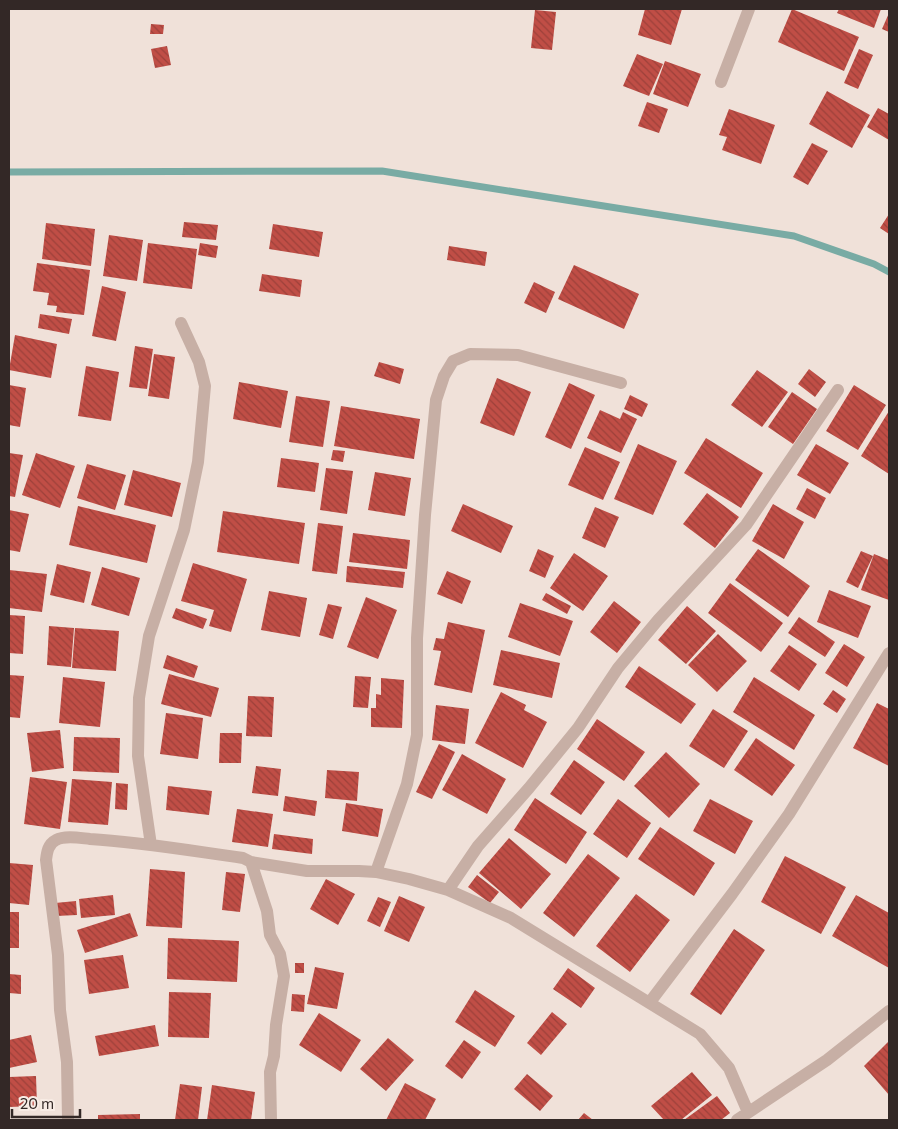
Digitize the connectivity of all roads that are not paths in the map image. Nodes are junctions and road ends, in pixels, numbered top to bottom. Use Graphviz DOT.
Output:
graph roads {
  1 [pos="749,9"];
  2 [pos="722,82"];
  3 [pos="181,323"];
  4 [pos="621,383"];
  5 [pos="838,390"];
  6 [pos="889,652"];
  7 [pos="151,845"];
  8 [pos="251,862"];
  9 [pos="376,872"];
  10 [pos="448,890"];
  11 [pos="650,1002"];
  12 [pos="889,1011"];
  13 [pos="748,1112"];
  14 [pos="68,1120"];
  15 [pos="270,1120"];
  16 [pos="737,1120"];
  1 -- 2 [label="street"];
  3 -- 7 [label="street"];
  4 -- 9 [label="street"];
  5 -- 10 [label="street"];
  6 -- 11 [label="street"];
  7 -- 8 [label="street"];
  7 -- 14 [label="street"];
  8 -- 9 [label="street"];
  8 -- 15 [label="street"];
  9 -- 10 [label="street"];
  10 -- 11 [label="street"];
  11 -- 13 [label="street"];
  12 -- 13 [label="street"];
  13 -- 16 [label="street"];
}
